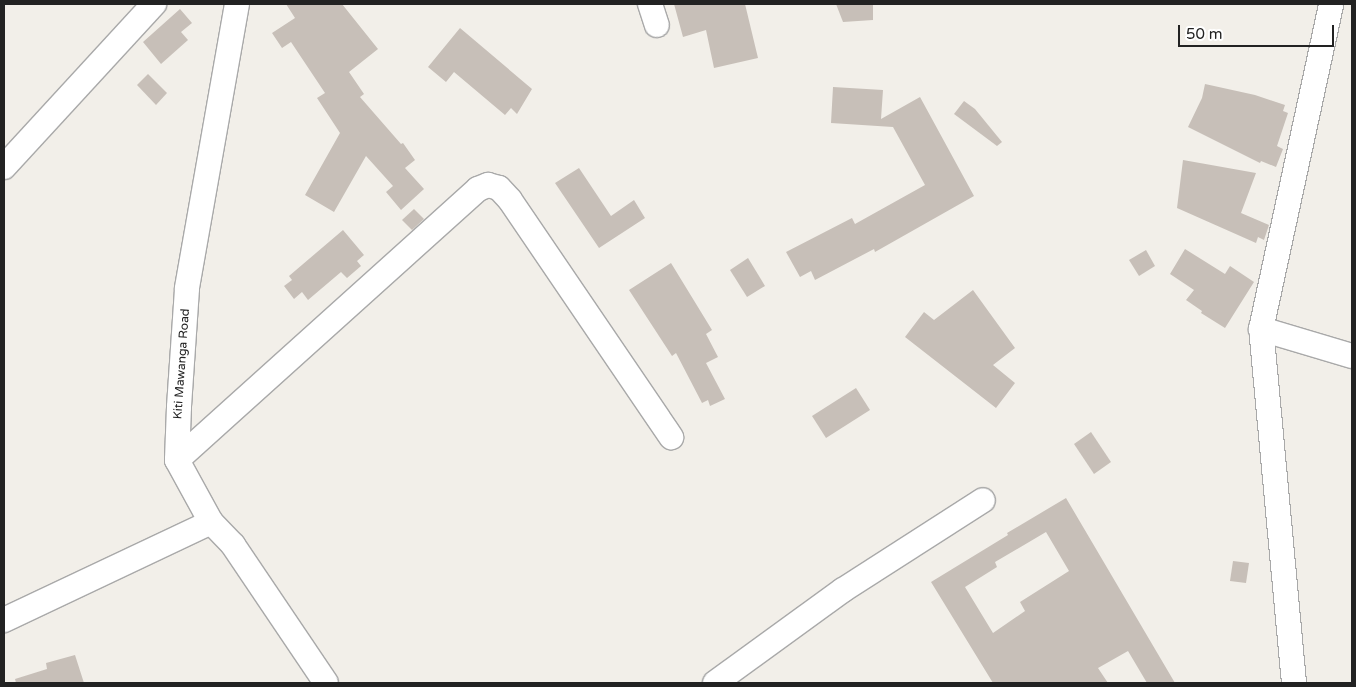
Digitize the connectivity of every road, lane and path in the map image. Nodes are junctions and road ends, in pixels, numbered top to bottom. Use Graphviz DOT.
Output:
graph roads {
  1 [pos="154,4"];
  2 [pos="237,4"];
  3 [pos="1331,4"];
  4 [pos="4,166"];
  5 [pos="1261,329"];
  6 [pos="1352,356"];
  7 [pos="671,437"];
  8 [pos="177,460"];
  9 [pos="983,500"];
  10 [pos="211,522"];
  11 [pos="4,620"];
  12 [pos="326,683"];
  13 [pos="715,683"];
  14 [pos="1294,683"];
  1 -- 4 [label="street"];
  2 -- 8 [label="street, Kiti Mawanga Road"];
  3 -- 5 [label="street"];
  5 -- 6 [label="street"];
  5 -- 14 [label="street"];
  7 -- 8 [label="street"];
  8 -- 10 [label="street"];
  9 -- 13 [label="street"];
  10 -- 11 [label="street"];
  10 -- 12 [label="street"];
}
